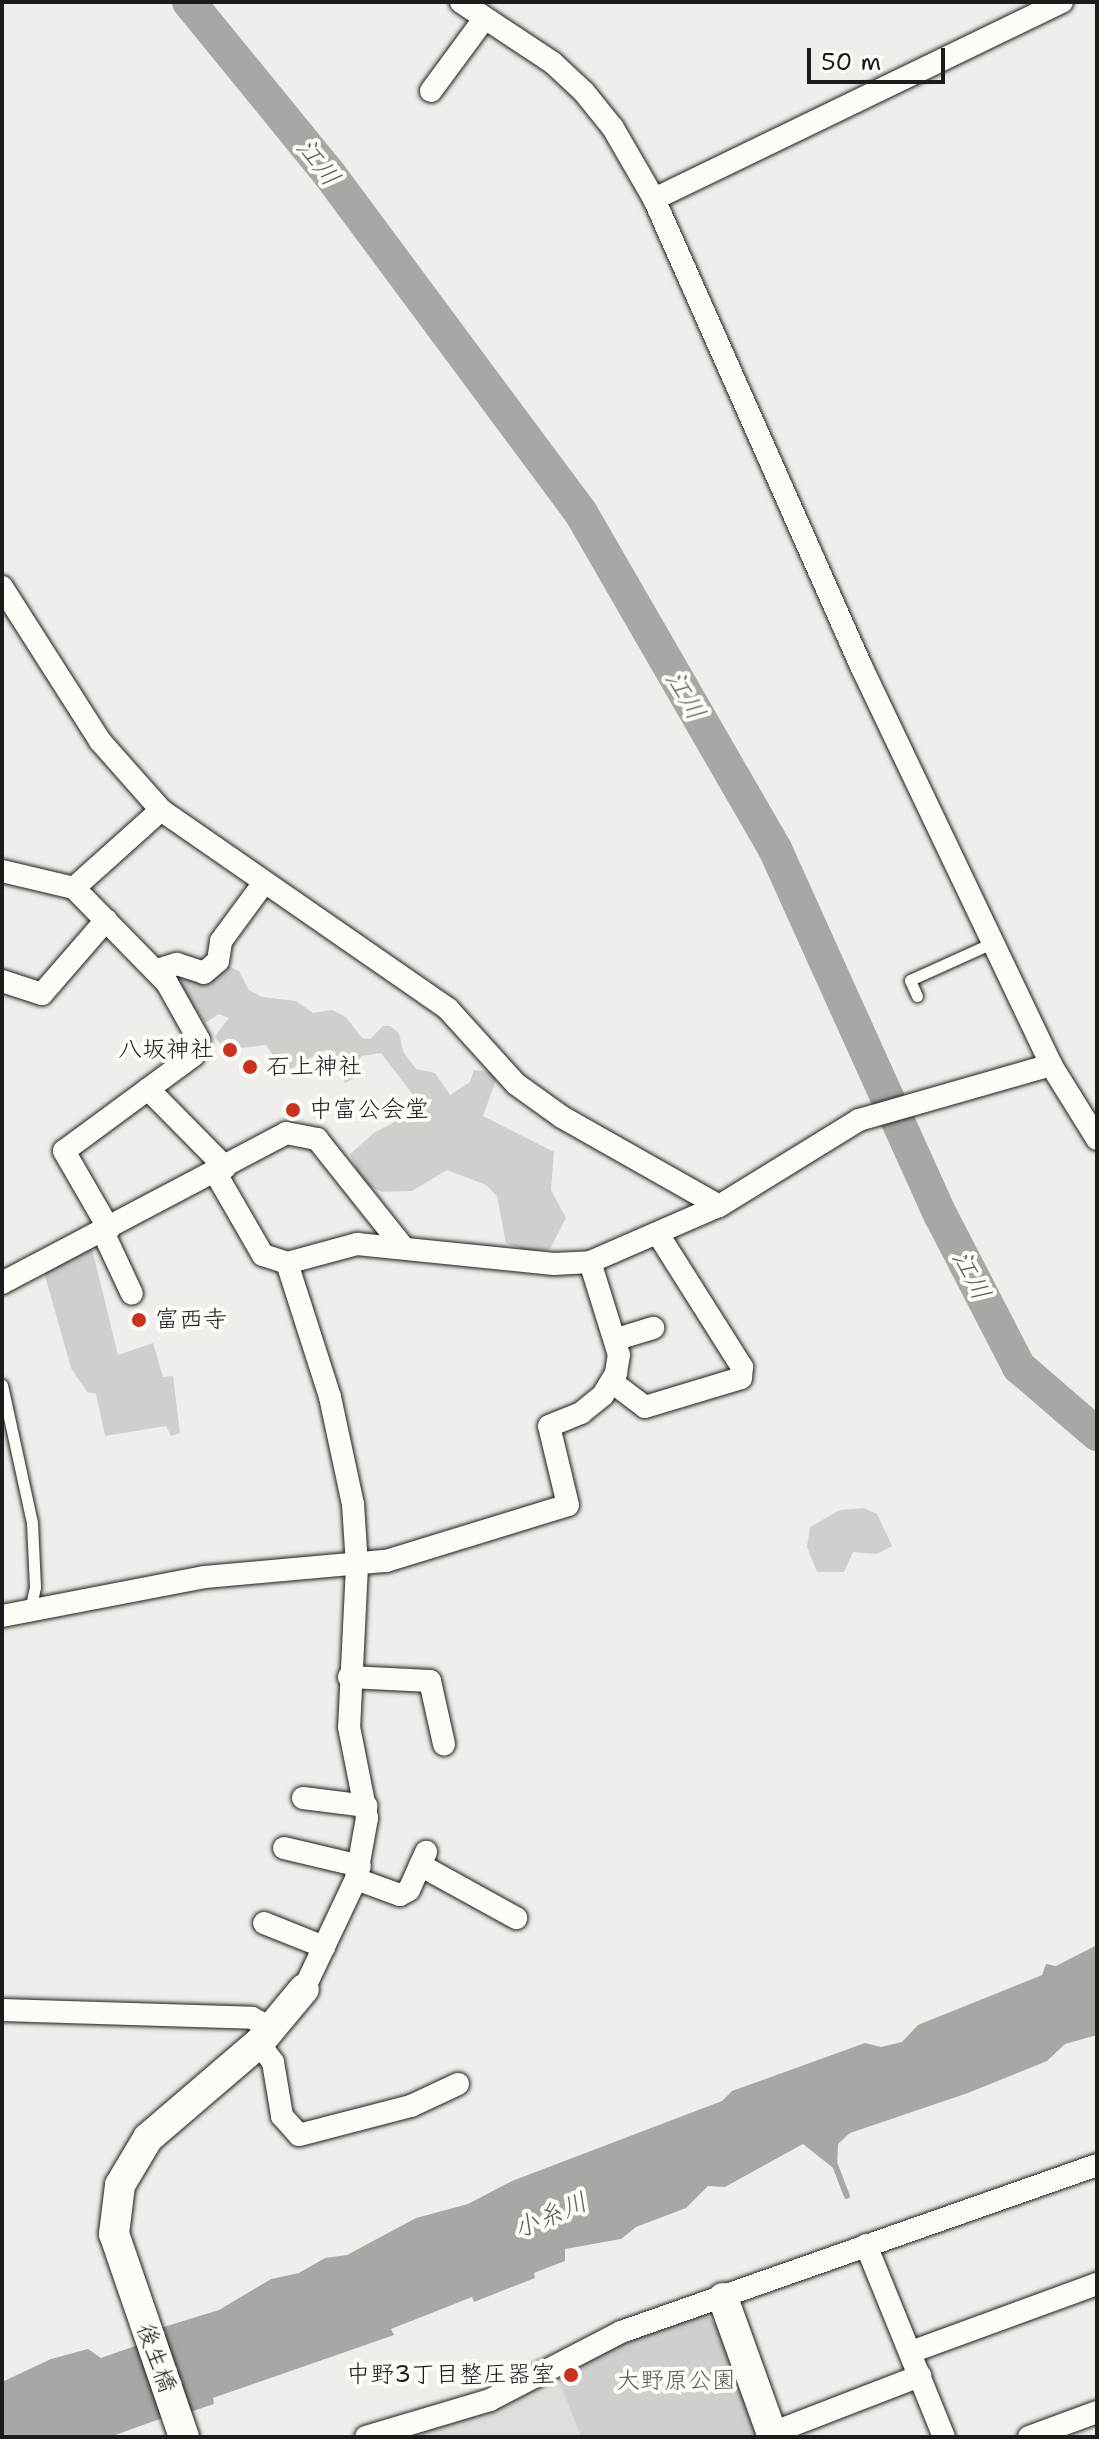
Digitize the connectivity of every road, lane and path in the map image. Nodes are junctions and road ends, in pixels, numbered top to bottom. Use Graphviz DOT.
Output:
graph roads {
  1 [pos="461,2"];
  2 [pos="1062,2"];
  3 [pos="484,19"];
  4 [pos="431,91"];
  5 [pos="654,199"];
  6 [pos="2,587"];
  7 [pos="161,810"];
  8 [pos="2,871"];
  9 [pos="263,884"];
  10 [pos="74,888"];
  11 [pos="106,920"];
  12 [pos="992,943"];
  13 [pos="157,970"];
  14 [pos="2,981"];
  15 [pos="917,996"];
  16 [pos="1051,1065"];
  17 [pos="148,1089"];
  18 [pos="1097,1139"];
  19 [pos="220,1170"];
  20 [pos="719,1206"];
  21 [pos="106,1230"];
  22 [pos="658,1234"];
  23 [pos="402,1246"];
  24 [pos="590,1262"];
  25 [pos="287,1263"];
  26 [pos="2,1283"];
  27 [pos="132,1294"];
  28 [pos="653,1328"];
  29 [pos="617,1339"];
  30 [pos="612,1382"];
  31 [pos="2,1385"];
  32 [pos="357,1566"];
  33 [pos="30,1611"];
  34 [pos="2,1616"];
  35 [pos="349,1677"];
  36 [pos="444,1744"];
  37 [pos="303,1798"];
  38 [pos="366,1806"];
  39 [pos="284,1848"];
  40 [pos="358,1872"];
  41 [pos="516,1918"];
  42 [pos="264,1923"];
  43 [pos="324,1947"];
  44 [pos="304,1989"];
  45 [pos="2,2010"];
  46 [pos="266,2036"];
  47 [pos="458,2084"];
  48 [pos="1097,2165"];
  49 [pos="866,2245"];
  50 [pos="1097,2284"];
  51 [pos="723,2298"];
  52 [pos="911,2352"];
  53 [pos="920,2376"];
  54 [pos="1097,2412"];
  55 [pos="772,2435"];
  56 [pos="184,2437"];
  57 [pos="366,2437"];
  58 [pos="944,2437"];
  59 [pos="1029,2437"];
  1 -- 3 [label="street"];
  2 -- 5 [label="street"];
  3 -- 4 [label="street"];
  3 -- 5 [label="street"];
  5 -- 12 [label="street"];
  6 -- 7 [label="street"];
  7 -- 9 [label="street"];
  7 -- 10 [label="street"];
  8 -- 10 [label="street"];
  9 -- 13 [label="street"];
  9 -- 20 [label="street"];
  10 -- 11 [label="street"];
  11 -- 13 [label="street"];
  11 -- 14 [label="street"];
  12 -- 15 [label="lane"];
  12 -- 16 [label="street"];
  13 -- 17 [label="street"];
  16 -- 18 [label="street"];
  16 -- 20 [label="street"];
  17 -- 19 [label="street"];
  17 -- 21 [label="street"];
  19 -- 21 [label="street"];
  19 -- 23 [label="street"];
  19 -- 25 [label="street"];
  20 -- 22 [label="street"];
  21 -- 26 [label="street"];
  21 -- 27 [label="street"];
  22 -- 24 [label="street"];
  22 -- 30 [label="street"];
  23 -- 24 [label="street"];
  23 -- 25 [label="street"];
  24 -- 29 [label="street"];
  25 -- 32 [label="street"];
  28 -- 29 [label="street"];
  29 -- 30 [label="street"];
  30 -- 32 [label="street"];
  31 -- 33 [label="lane"];
  32 -- 33 [label="street"];
  32 -- 35 [label="street"];
  33 -- 34 [label="street"];
  35 -- 36 [label="street"];
  35 -- 38 [label="street"];
  37 -- 38 [label="street"];
  38 -- 40 [label="street"];
  39 -- 40 [label="street"];
  40 -- 41 [label="street"];
  40 -- 43 [label="street"];
  42 -- 43 [label="street"];
  43 -- 44 [label="street"];
  44 -- 46 [label="street, 後生橋"];
  45 -- 46 [label="street"];
  46 -- 47 [label="street"];
  46 -- 56 [label="street, 後生橋"];
  48 -- 49 [label="street"];
  49 -- 51 [label="street"];
  49 -- 52 [label="street"];
  50 -- 52 [label="street"];
  51 -- 55 [label="street"];
  51 -- 57 [label="street"];
  52 -- 53 [label="street"];
  53 -- 55 [label="street"];
  53 -- 58 [label="street"];
  54 -- 59 [label="street"];
}
